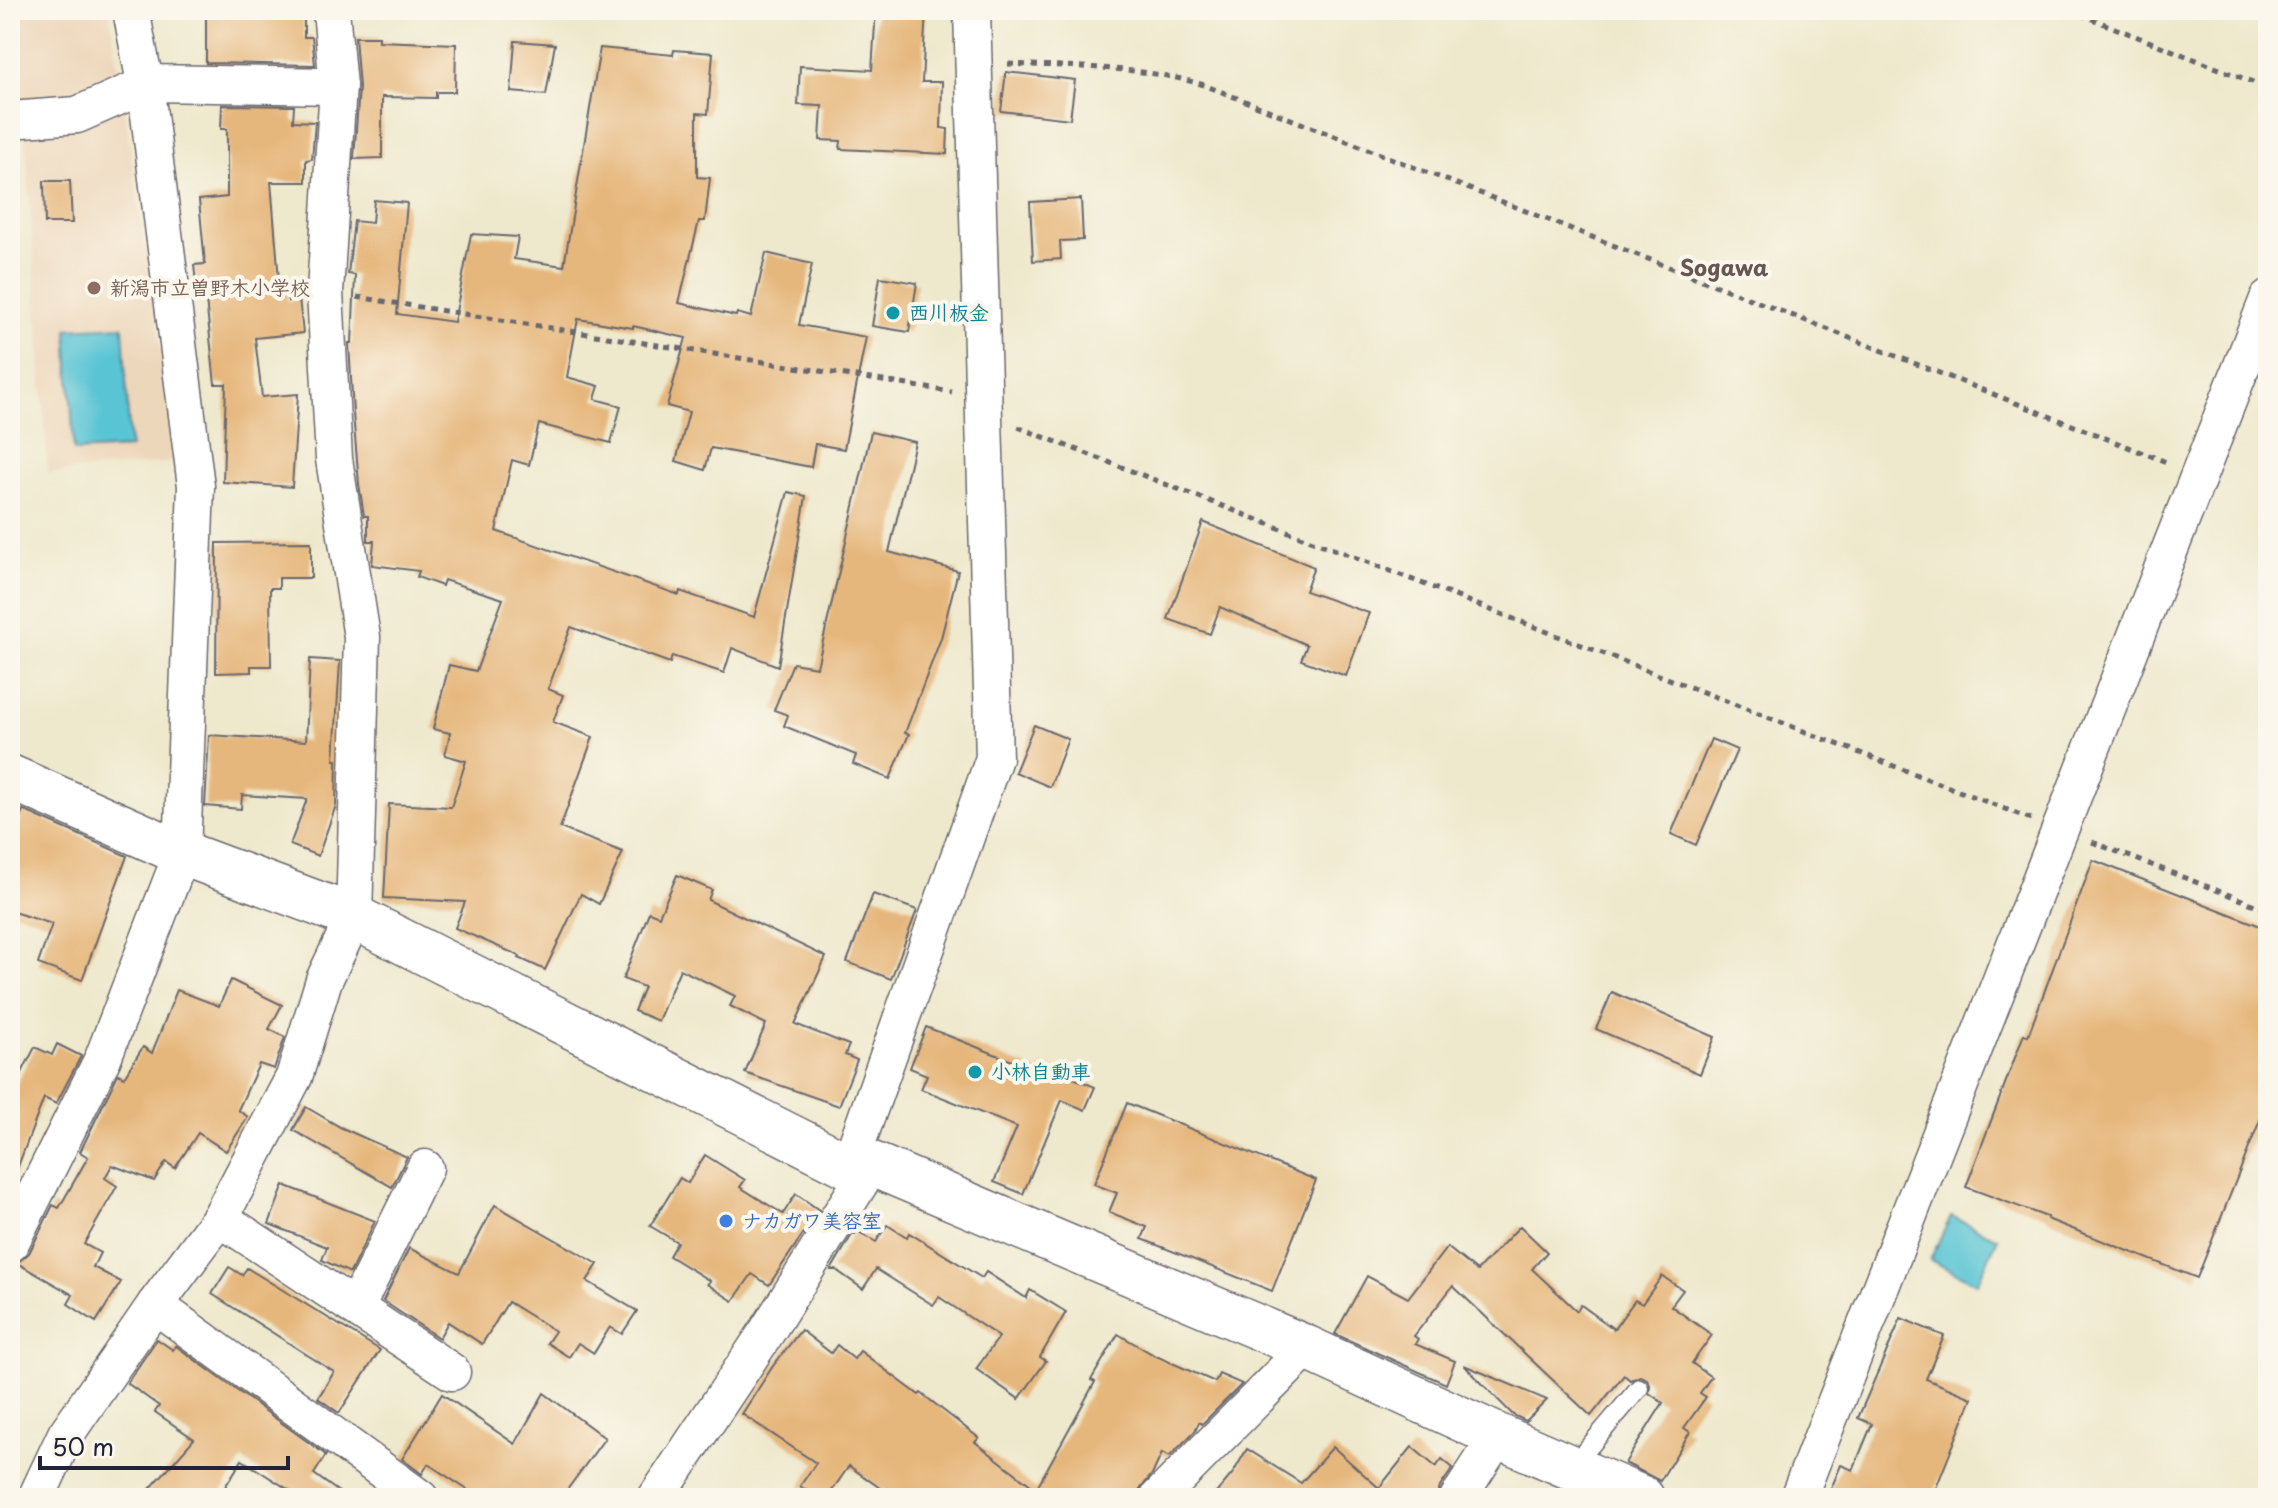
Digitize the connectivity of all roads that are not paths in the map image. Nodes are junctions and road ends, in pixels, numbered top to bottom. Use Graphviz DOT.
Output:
graph roads {
  1 [pos="131,10"];
  2 [pos="331,10"];
  3 [pos="972,10"];
  4 [pos="145,83"];
  5 [pos="338,86"];
  6 [pos="10,120"];
  7 [pos="2268,299"];
  8 [pos="10,777"];
  9 [pos="182,853"];
  10 [pos="354,917"];
  11 [pos="860,1165"];
  12 [pos="425,1168"];
  13 [pos="220,1218"];
  14 [pos="10,1244"];
  15 [pos="155,1305"];
  16 [pos="356,1307"];
  17 [pos="1307,1348"];
  18 [pos="452,1372"];
  19 [pos="1639,1388"];
  20 [pos="1498,1436"];
  21 [pos="1572,1467"];
  22 [pos="47,1492"];
  23 [pos="420,1498"];
  24 [pos="656,1498"];
  25 [pos="1158,1498"];
  26 [pos="1458,1498"];
  27 [pos="1642,1498"];
  28 [pos="1798,1498"];
  1 -- 4 [label="street"];
  2 -- 5 [label="street"];
  3 -- 11 [label="street"];
  4 -- 5 [label="street"];
  4 -- 6 [label="street"];
  4 -- 9 [label="street"];
  5 -- 10 [label="street"];
  7 -- 28 [label="street"];
  8 -- 9 [label="street"];
  9 -- 10 [label="street"];
  9 -- 14 [label="street"];
  10 -- 11 [label="street"];
  10 -- 13 [label="street"];
  11 -- 17 [label="street"];
  11 -- 24 [label="street"];
  12 -- 16 [label="street"];
  13 -- 15 [label="street"];
  13 -- 16 [label="street"];
  15 -- 22 [label="street"];
  15 -- 23 [label="street"];
  16 -- 18 [label="street"];
  17 -- 20 [label="street"];
  17 -- 25 [label="street"];
  19 -- 21 [label="lane"];
  20 -- 21 [label="street"];
  20 -- 26 [label="street"];
  21 -- 27 [label="street"];
}
